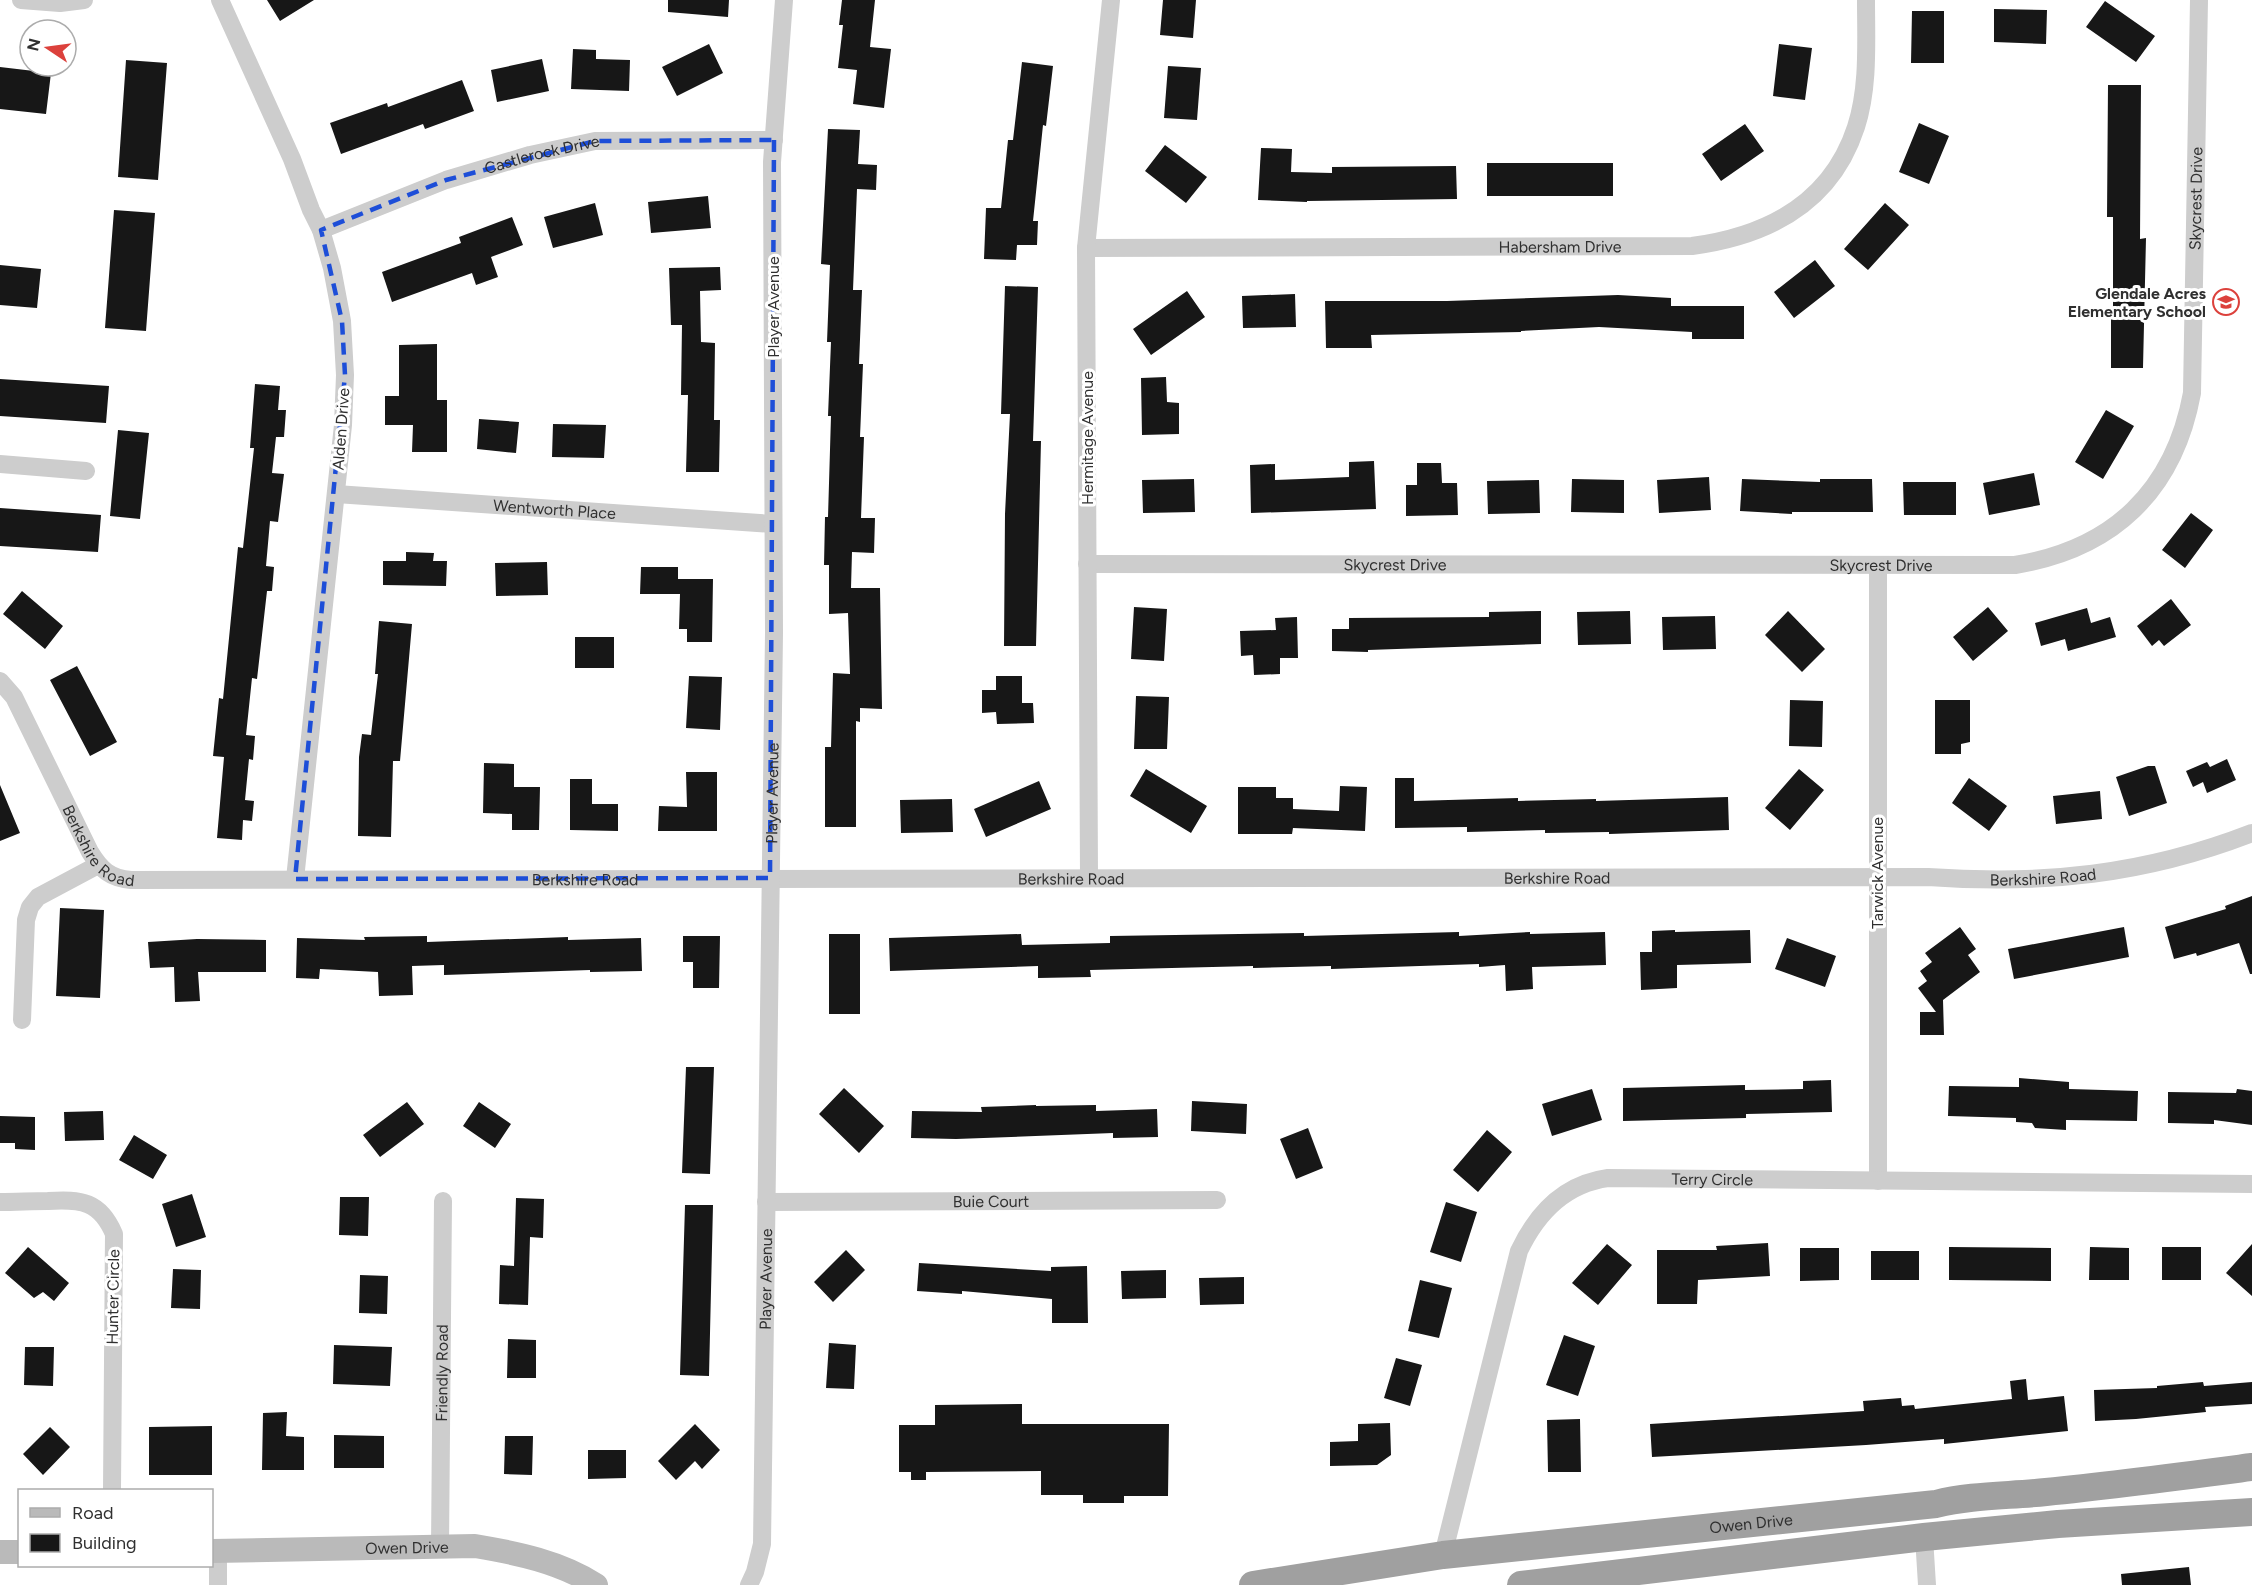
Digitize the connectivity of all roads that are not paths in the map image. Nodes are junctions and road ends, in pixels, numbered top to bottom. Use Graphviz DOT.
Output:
graph roads {
  1 [pos="21,0"];
  2 [pos="84,0"];
  3 [pos="220,0"];
  4 [pos="784,0"];
  5 [pos="1111,0"];
  6 [pos="1866,0"];
  7 [pos="2199,0"];
  8 [pos="774,140"];
  9 [pos="321,230"];
  10 [pos="1086,248"];
  11 [pos="0,464"];
  12 [pos="86,471"];
  13 [pos="336,494"];
  14 [pos="773,524"];
  15 [pos="1087,564"];
  16 [pos="1878,566"];
  17 [pos="0,681"];
  18 [pos="2252,832"];
  19 [pos="98,865"];
  20 [pos="1089,877"];
  21 [pos="770,878"];
  22 [pos="1877,878"];
  23 [pos="295,879"];
  24 [pos="22,1020"];
  25 [pos="1878,1181"];
  26 [pos="2252,1184"];
  27 [pos="1217,1200"];
  28 [pos="443,1201"];
  29 [pos="766,1202"];
  30 [pos="0,1203"];
  31 [pos="2252,1467"];
  32 [pos="112,1489"];
  33 [pos="2252,1512"];
  34 [pos="1924,1537"];
  35 [pos="440,1546"];
  36 [pos="215,1550"];
  37 [pos="0,1552"];
  38 [pos="18,1552"];
  39 [pos="1443,1554"];
  40 [pos="218,1585"];
  41 [pos="597,1585"];
  42 [pos="749,1585"];
  43 [pos="1253,1585"];
  44 [pos="1521,1585"];
  45 [pos="1927,1585"];
  1 -- 2 [label="street"];
  3 -- 9 [label="street, Alden Drive"];
  4 -- 8 [label="street, Player Avenue"];
  5 -- 10 [label="street, Hermitage Avenue"];
  6 -- 10 [label="street, Habersham Drive"];
  7 -- 16 [label="street, Skycrest Drive"];
  8 -- 9 [label="street, Castlerock Drive"];
  8 -- 14 [label="street, Player Avenue"];
  9 -- 13 [label="street, Alden Drive"];
  10 -- 15 [label="street, Hermitage Avenue"];
  11 -- 12 [label="street"];
  13 -- 14 [label="street, Wentworth Place"];
  13 -- 23 [label="street, Alden Drive"];
  14 -- 21 [label="street, Player Avenue"];
  15 -- 16 [label="street, Skycrest Drive"];
  15 -- 20 [label="street, Hermitage Avenue"];
  16 -- 22 [label="street, Tarwick Avenue"];
  17 -- 19 [label="street, Berkshire Road"];
  18 -- 22 [label="street, Berkshire Road"];
  19 -- 23 [label="street, Berkshire Road"];
  19 -- 24 [label="street"];
  20 -- 21 [label="street, Berkshire Road"];
  20 -- 22 [label="street, Berkshire Road"];
  21 -- 23 [label="street, Berkshire Road"];
  21 -- 29 [label="street, Player Avenue"];
  22 -- 25 [label="street, Tarwick Avenue"];
  25 -- 26 [label="street, Terry Circle"];
  25 -- 39 [label="street, Terry Circle"];
  27 -- 29 [label="street, Buie Court"];
  28 -- 35 [label="street, Friendly Road"];
  29 -- 42 [label="street, Player Avenue"];
  30 -- 32 [label="street, Hunter Circle"];
  31 -- 39 [label="highway, Owen Drive"];
  33 -- 34 [label="highway, Owen Drive"];
  34 -- 44 [label="highway, Owen Drive"];
  34 -- 45 [label="street"];
  35 -- 36 [label="main road, Owen Drive"];
  35 -- 41 [label="main road, Owen Drive"];
  36 -- 40 [label="street"];
  37 -- 38 [label="main road"];
  39 -- 43 [label="highway, Owen Drive"];
}
